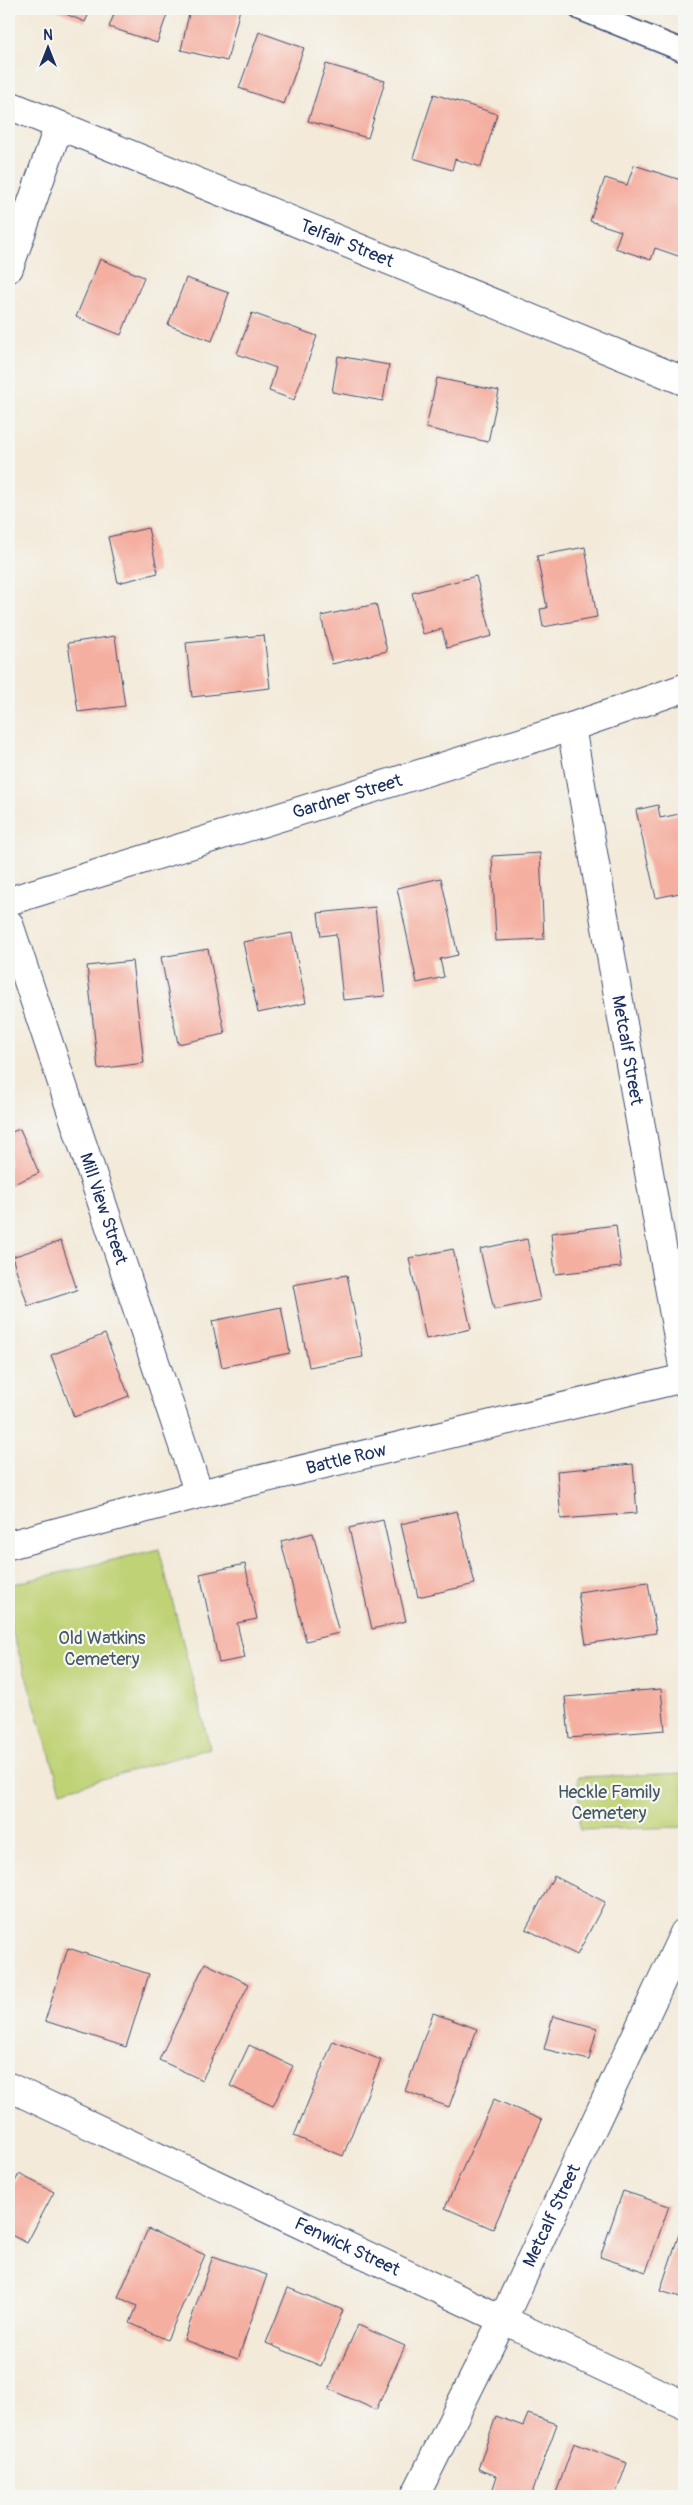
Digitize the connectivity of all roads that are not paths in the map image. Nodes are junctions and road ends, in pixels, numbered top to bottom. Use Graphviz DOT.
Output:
graph roads {
  1 [pos="580,9"];
  2 [pos="684,51"];
  3 [pos="9,105"];
  4 [pos="59,125"];
  5 [pos="9,268"];
  6 [pos="684,381"];
  7 [pos="684,688"];
  8 [pos="571,727"];
  9 [pos="9,901"];
  10 [pos="9,924"];
  11 [pos="684,1372"];
  12 [pos="684,1378"];
  13 [pos="198,1494"];
  14 [pos="9,1545"];
  15 [pos="684,1933"];
  16 [pos="9,2087"];
  17 [pos="502,2321"];
  18 [pos="684,2405"];
  19 [pos="415,2496"];
  1 -- 2 [label="lane"];
  3 -- 4 [label="street, Telfair Street"];
  4 -- 5 [label="street"];
  4 -- 6 [label="street, Telfair Street"];
  7 -- 8 [label="street, Gardner Street"];
  8 -- 9 [label="street, Gardner Street"];
  8 -- 11 [label="street, Metcalf Street"];
  10 -- 13 [label="street, Mill View Street"];
  12 -- 13 [label="street, Battle Row"];
  13 -- 14 [label="street, Battle Row"];
  15 -- 17 [label="street, Metcalf Street"];
  16 -- 17 [label="street, Fenwick Street"];
  17 -- 18 [label="street, Fenwick Street"];
  17 -- 19 [label="street, Metcalf Street"];
}
